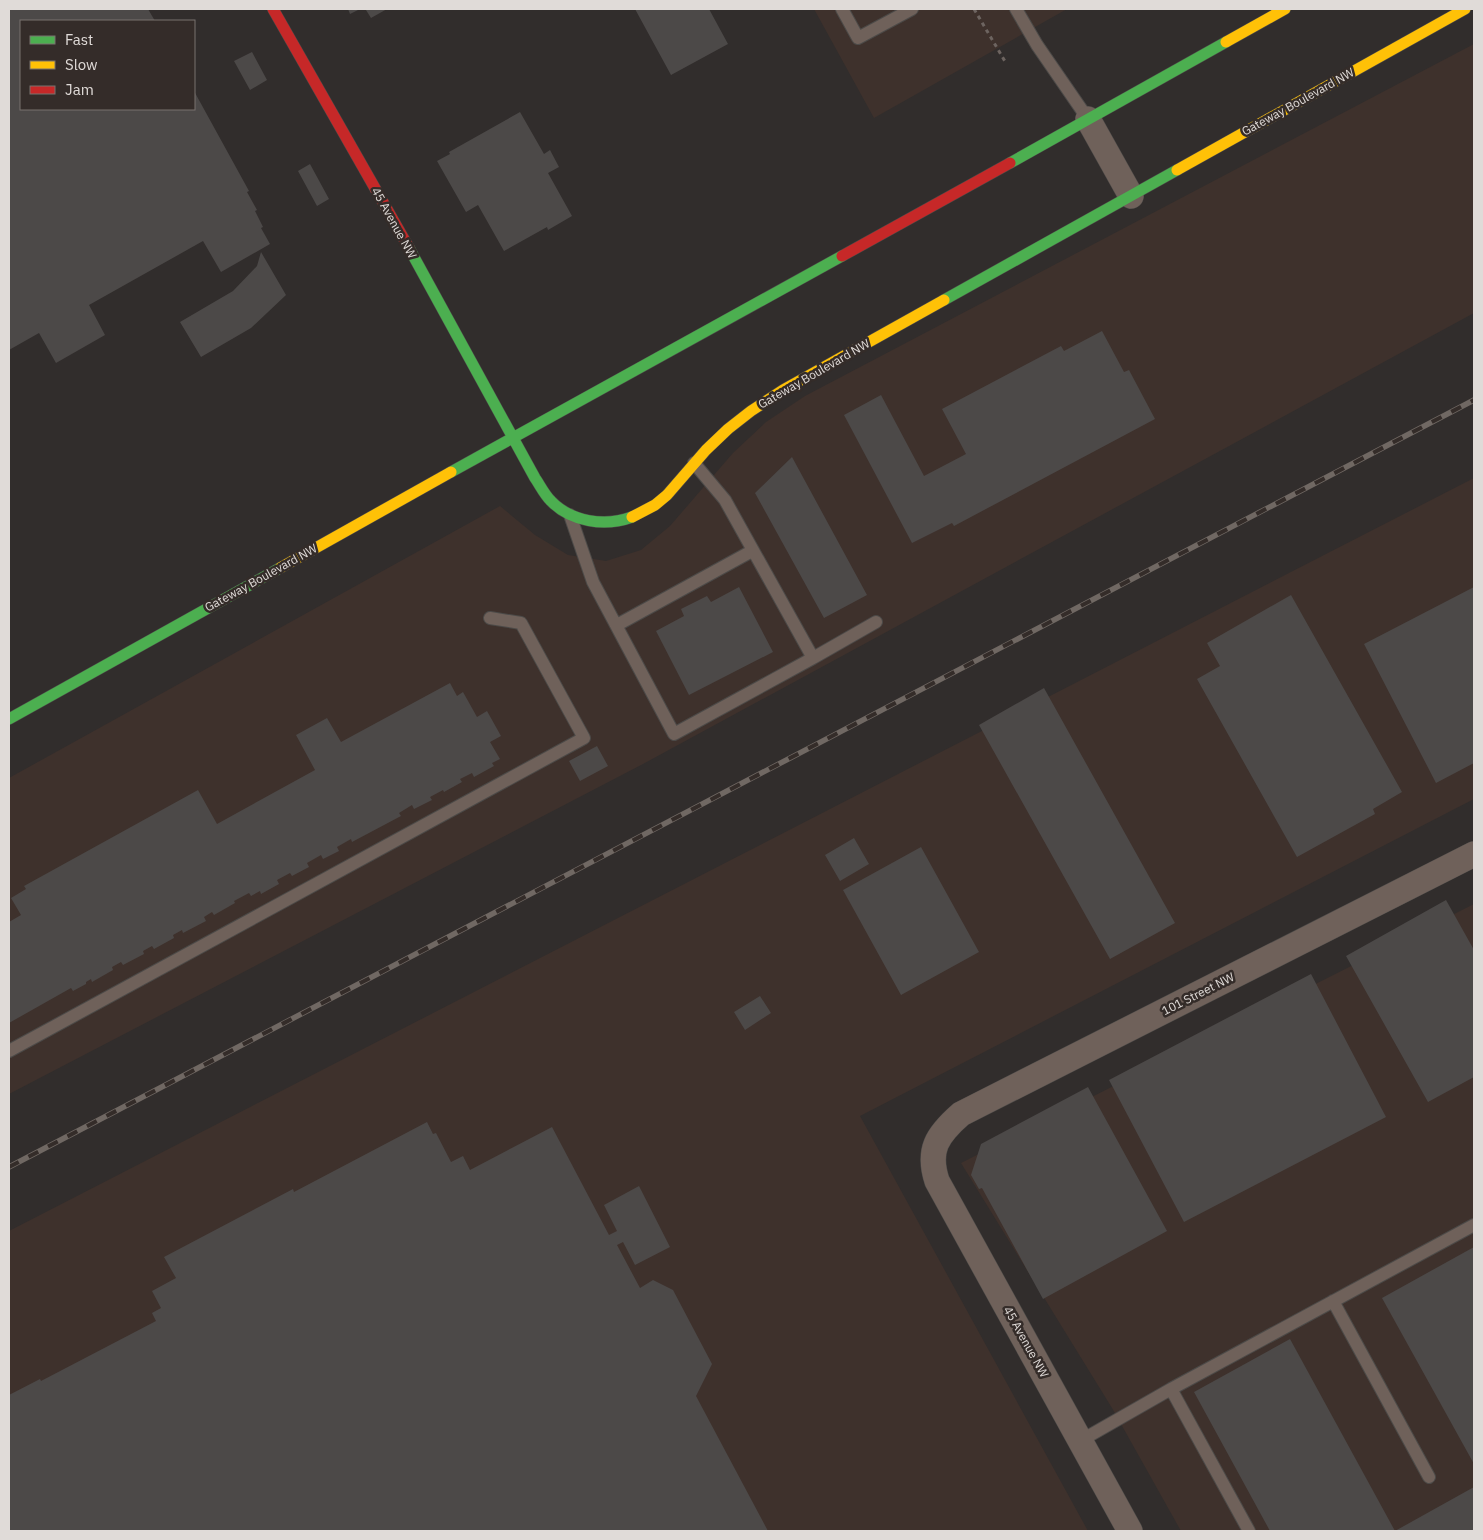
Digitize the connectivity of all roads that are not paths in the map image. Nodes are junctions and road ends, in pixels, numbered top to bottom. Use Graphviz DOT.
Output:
graph roads {
  1 [pos="273,9"];
  2 [pos="842,9"];
  3 [pos="912,9"];
  4 [pos="1016,9"];
  5 [pos="1285,9"];
  6 [pos="1465,9"];
  7 [pos="1088,119"];
  8 [pos="1131,196"];
  9 [pos="514,438"];
  10 [pos="694,463"];
  11 [pos="570,515"];
  12 [pos="752,551"];
  13 [pos="490,618"];
  14 [pos="876,622"];
  15 [pos="616,625"];
  16 [pos="813,658"];
  17 [pos="9,719"];
  18 [pos="1472,860"];
  19 [pos="9,1051"];
  20 [pos="934,1149"];
  21 [pos="1474,1225"];
  22 [pos="1332,1301"];
  23 [pos="1171,1389"];
  24 [pos="1080,1441"];
  25 [pos="1429,1477"];
  26 [pos="1130,1531"];
  27 [pos="1249,1531"];
  1 -- 9 [label="street, 45 Avenue NW"];
  2 -- 3 [label="lane"];
  4 -- 7 [label="lane"];
  5 -- 7 [label="street, Gateway Boulevard NW"];
  6 -- 8 [label="street, Gateway Boulevard NW"];
  7 -- 8 [label="street"];
  7 -- 9 [label="street, Gateway Boulevard NW"];
  8 -- 10 [label="street, Gateway Boulevard NW"];
  9 -- 11 [label="street, Gateway Boulevard NW"];
  9 -- 17 [label="street, Gateway Boulevard NW"];
  10 -- 11 [label="street, Gateway Boulevard NW"];
  10 -- 12 [label="lane"];
  11 -- 15 [label="lane"];
  12 -- 15 [label="lane"];
  12 -- 16 [label="lane"];
  13 -- 19 [label="lane"];
  14 -- 16 [label="lane"];
  15 -- 16 [label="lane"];
  18 -- 20 [label="street, 101 Street NW"];
  20 -- 24 [label="street, 45 Avenue NW"];
  21 -- 22 [label="lane"];
  22 -- 23 [label="lane"];
  22 -- 25 [label="lane"];
  23 -- 24 [label="lane"];
  23 -- 27 [label="lane"];
  24 -- 26 [label="street, 45 Avenue NW"];
}
